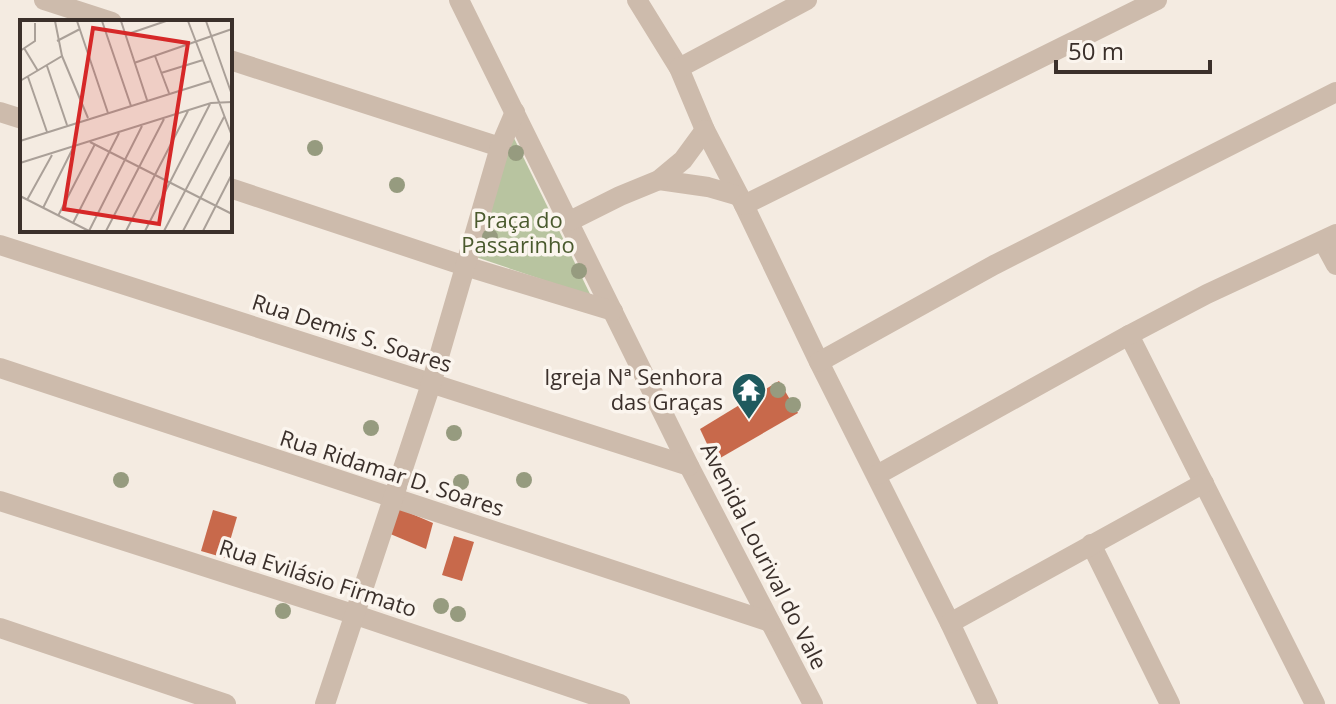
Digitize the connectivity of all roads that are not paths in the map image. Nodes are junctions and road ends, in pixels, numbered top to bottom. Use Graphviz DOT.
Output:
graph roads {
  1 [pos="44,0"];
  2 [pos="637,0"];
  3 [pos="807,0"];
  4 [pos="1157,0"];
  5 [pos="458,1"];
  6 [pos="106,20"];
  7 [pos="232,61"];
  8 [pos="679,68"];
  9 [pos="1336,92"];
  10 [pos="0,112"];
  11 [pos="515,112"];
  12 [pos="20,118"];
  13 [pos="705,130"];
  14 [pos="500,147"];
  15 [pos="659,180"];
  16 [pos="232,189"];
  17 [pos="742,201"];
  18 [pos="570,221"];
  19 [pos="1330,238"];
  20 [pos="0,245"];
  21 [pos="1336,265"];
  22 [pos="465,266"];
  23 [pos="613,311"];
  24 [pos="1129,335"];
  25 [pos="819,362"];
  26 [pos="0,368"];
  27 [pos="431,384"];
  28 [pos="689,466"];
  29 [pos="877,475"];
  30 [pos="1204,483"];
  31 [pos="392,498"];
  32 [pos="0,501"];
  33 [pos="1091,544"];
  34 [pos="353,614"];
  35 [pos="770,622"];
  36 [pos="950,623"];
  37 [pos="0,628"];
  38 [pos="226,704"];
  39 [pos="325,704"];
  40 [pos="620,704"];
  41 [pos="813,704"];
  42 [pos="988,704"];
  43 [pos="1170,704"];
  44 [pos="1315,704"];
  1 -- 6 [label="street"];
  2 -- 8 [label="street"];
  3 -- 8 [label="street"];
  4 -- 17 [label="street"];
  5 -- 11 [label="street, Avenida Lourival do Vale"];
  7 -- 14 [label="street"];
  8 -- 13 [label="street"];
  9 -- 25 [label="street"];
  10 -- 12 [label="street"];
  11 -- 14 [label="street"];
  11 -- 18 [label="street, Avenida Lourival do Vale"];
  13 -- 15 [label="street"];
  13 -- 17 [label="street"];
  14 -- 22 [label="street"];
  15 -- 17 [label="street"];
  15 -- 18 [label="street"];
  16 -- 22 [label="street"];
  17 -- 25 [label="street"];
  18 -- 23 [label="street, Avenida Lourival do Vale"];
  19 -- 21 [label="street"];
  19 -- 24 [label="street"];
  20 -- 27 [label="street, Rua Demis S. Soares"];
  22 -- 23 [label="street"];
  22 -- 27 [label="street"];
  23 -- 28 [label="street, Avenida Lourival do Vale"];
  24 -- 29 [label="street"];
  24 -- 30 [label="street"];
  25 -- 29 [label="street"];
  26 -- 31 [label="street, Rua Ridamar D. Soares"];
  27 -- 28 [label="street, Rua Demis S. Soares"];
  27 -- 31 [label="street"];
  28 -- 35 [label="street, Avenida Lourival do Vale"];
  29 -- 36 [label="street"];
  30 -- 33 [label="street"];
  30 -- 44 [label="street"];
  31 -- 34 [label="street"];
  31 -- 35 [label="street, Rua Ridamar D. Soares"];
  32 -- 34 [label="street, Rua Evilásio Firmato"];
  33 -- 36 [label="street"];
  33 -- 43 [label="street"];
  34 -- 39 [label="street"];
  34 -- 40 [label="street, Rua Evilásio Firmato"];
  35 -- 41 [label="street, Avenida Lourival do Vale"];
  36 -- 42 [label="street"];
  37 -- 38 [label="street"];
}
